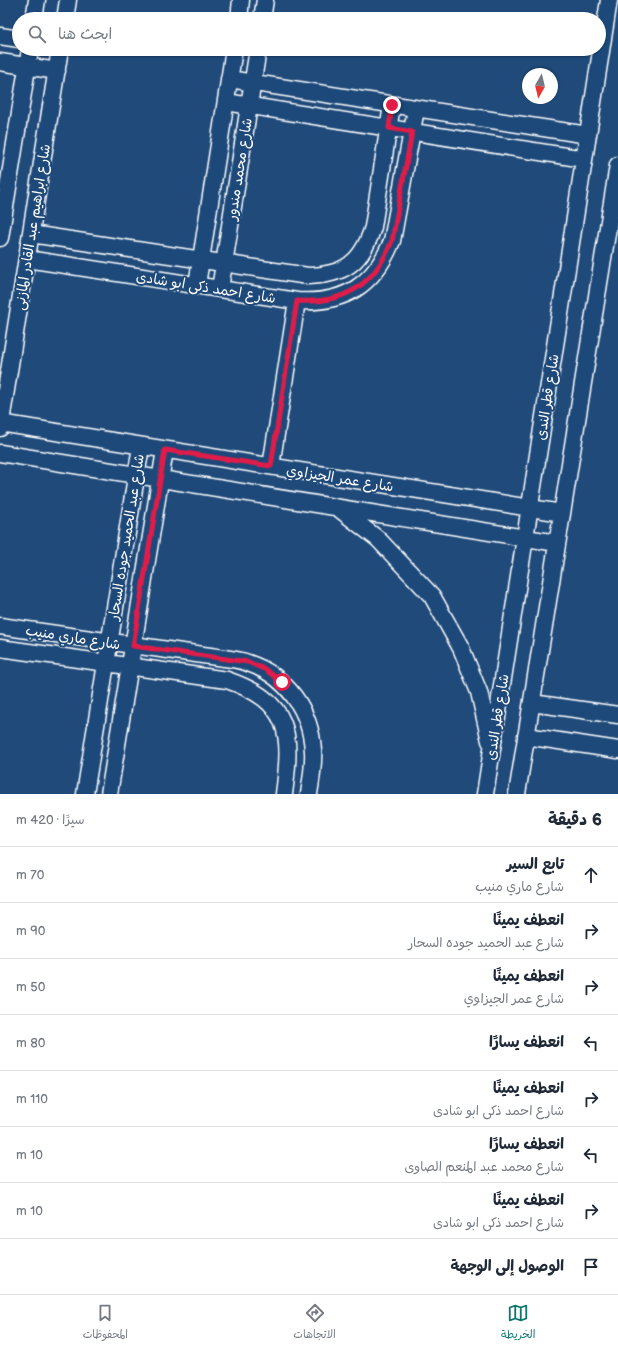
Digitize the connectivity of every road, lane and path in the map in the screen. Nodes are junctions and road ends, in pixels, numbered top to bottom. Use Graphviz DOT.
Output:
graph roads {
  1 [pos="37,0"];
  2 [pos="68,0"];
  3 [pos="242,0"];
  4 [pos="265,0"];
  5 [pos="609,0"];
  6 [pos="35,12"];
  7 [pos="66,12"];
  8 [pos="239,12"];
  9 [pos="263,12"];
  10 [pos="606,19"];
  11 [pos="0,36"];
  12 [pos="12,38"];
  13 [pos="29,56"];
  14 [pos="59,56"];
  15 [pos="233,56"];
  16 [pos="257,56"];
  17 [pos="600,56"];
  18 [pos="0,62"];
  19 [pos="27,67"];
  20 [pos="57,71"];
  21 [pos="229,79"];
  22 [pos="252,83"];
  23 [pos="226,102"];
  24 [pos="392,105"];
  25 [pos="249,106"];
  26 [pos="416,109"];
  27 [pos="389,128"];
  28 [pos="412,132"];
  29 [pos="588,136"];
  30 [pos="584,159"];
  31 [pos="618,165"];
  32 [pos="31,234"];
  33 [pos="0,238"];
  34 [pos="27,259"];
  35 [pos="202,260"];
  36 [pos="224,263"];
  37 [pos="198,285"];
  38 [pos="220,289"];
  39 [pos="297,301"];
  40 [pos="0,425"];
  41 [pos="141,446"];
  42 [pos="165,450"];
  43 [pos="0,453"];
  44 [pos="271,466"];
  45 [pos="136,475"];
  46 [pos="160,478"];
  47 [pos="337,507"];
  48 [pos="530,508"];
  49 [pos="562,513"];
  50 [pos="525,538"];
  51 [pos="557,543"];
  52 [pos="0,626"];
  53 [pos="109,642"];
  54 [pos="133,646"];
  55 [pos="0,648"];
  56 [pos="106,663"];
  57 [pos="130,667"];
  58 [pos="532,703"];
  59 [pos="614,712"];
  60 [pos="526,736"];
  61 [pos="492,750"];
  62 [pos="616,751"];
  63 [pos="85,794"];
  64 [pos="110,794"];
  65 [pos="284,794"];
  66 [pos="309,794"];
  67 [pos="485,794"];
  68 [pos="517,794"];
  1 -- 6 [label="street"];
  2 -- 7 [label="street"];
  3 -- 8 [label="street"];
  4 -- 9 [label="street"];
  5 -- 10 [label="street, شارع قطر الندى"];
  11 -- 12 [label="street"];
  13 -- 19 [label="street"];
  14 -- 20 [label="street, شارع ابراهيم عبد القادر المازنى"];
  15 -- 21 [label="street, شارع محمد مندور"];
  16 -- 22 [label="street, شارع محمد مندور"];
  17 -- 29 [label="street, شارع قطر الندى"];
  18 -- 19 [label="street"];
  19 -- 20 [label="street"];
  19 -- 33 [label="street"];
  20 -- 32 [label="street, شارع ابراهيم عبد القادر المازنى"];
  21 -- 22 [label="street"];
  21 -- 23 [label="street, شارع محمد مندور"];
  22 -- 24 [label="street"];
  22 -- 25 [label="street, شارع محمد مندور"];
  23 -- 25 [label="street"];
  23 -- 35 [label="street, شارع محمد مندور"];
  24 -- 26 [label="street"];
  24 -- 27 [label="street, شارع احمد ذكى ابو شادى"];
  25 -- 27 [label="street"];
  25 -- 36 [label="street, شارع محمد مندور"];
  26 -- 28 [label="street, شارع احمد ذكى ابو شادى"];
  26 -- 29 [label="street"];
  27 -- 28 [label="street"];
  27 -- 36 [label="street, شارع احمد ذكى ابو شادى"];
  28 -- 30 [label="street"];
  28 -- 39 [label="street, شارع احمد ذكى ابو شادى"];
  29 -- 30 [label="street, شارع قطر الندى"];
  30 -- 48 [label="street, شارع قطر الندى"];
  31 -- 49 [label="street"];
  32 -- 34 [label="street, شارع ابراهيم عبد القادر المازنى"];
  32 -- 35 [label="street, شارع احمد ذكى ابو شادى"];
  34 -- 37 [label="street, شارع احمد ذكى ابو شادى"];
  34 -- 40 [label="street, شارع ابراهيم عبد القادر المازنى"];
  35 -- 36 [label="street, شارع احمد ذكى ابو شادى"];
  35 -- 37 [label="street, شارع محمد مندور"];
  36 -- 38 [label="street, شارع محمد مندور"];
  37 -- 38 [label="street, شارع احمد ذكى ابو شادى"];
  38 -- 39 [label="street, شارع احمد ذكى ابو شادى"];
  39 -- 44 [label="street"];
  40 -- 41 [label="street, شارع عمر الجيزاوي"];
  41 -- 42 [label="street, شارع عمر الجيزاوي"];
  41 -- 45 [label="street, شارع عبد الحميد جوده السحار"];
  42 -- 44 [label="street, شارع عمر الجيزاوي"];
  42 -- 46 [label="street, شارع عبد الحميد جوده السحار"];
  43 -- 45 [label="street, شارع عمر الجيزاوي"];
  44 -- 48 [label="street, شارع عمر الجيزاوي"];
  45 -- 46 [label="street, شارع عمر الجيزاوي"];
  45 -- 53 [label="street, شارع عبد الحميد جوده السحار"];
  46 -- 47 [label="street, شارع عمر الجيزاوي"];
  46 -- 54 [label="street, شارع عبد الحميد جوده السحار"];
  47 -- 50 [label="street, شارع عمر الجيزاوي"];
  47 -- 61 [label="street"];
  48 -- 49 [label="street, شارع عمر الجيزاوي"];
  48 -- 50 [label="street, شارع قطر الندى"];
  49 -- 51 [label="street"];
  50 -- 51 [label="street, شارع عمر الجيزاوي"];
  50 -- 61 [label="street, شارع قطر الندى"];
  51 -- 58 [label="street"];
  52 -- 53 [label="street, شارع ماري منيب"];
  53 -- 54 [label="street, شارع ماري منيب"];
  53 -- 56 [label="street, شارع عبد الحميد جوده السحار"];
  54 -- 57 [label="street, شارع عبد الحميد جوده السحار"];
  54 -- 66 [label="street, شارع ماري منيب"];
  55 -- 56 [label="street, شارع ماري منيب"];
  56 -- 57 [label="street, شارع ماري منيب"];
  56 -- 63 [label="street, شارع عبد الحميد جوده السحار"];
  57 -- 64 [label="street, شارع عبد الحميد جوده السحار"];
  57 -- 65 [label="street, شارع ماري منيب"];
  58 -- 59 [label="street"];
  58 -- 60 [label="street"];
  60 -- 62 [label="street"];
  60 -- 68 [label="street"];
  61 -- 67 [label="street, شارع قطر الندى"];
}
